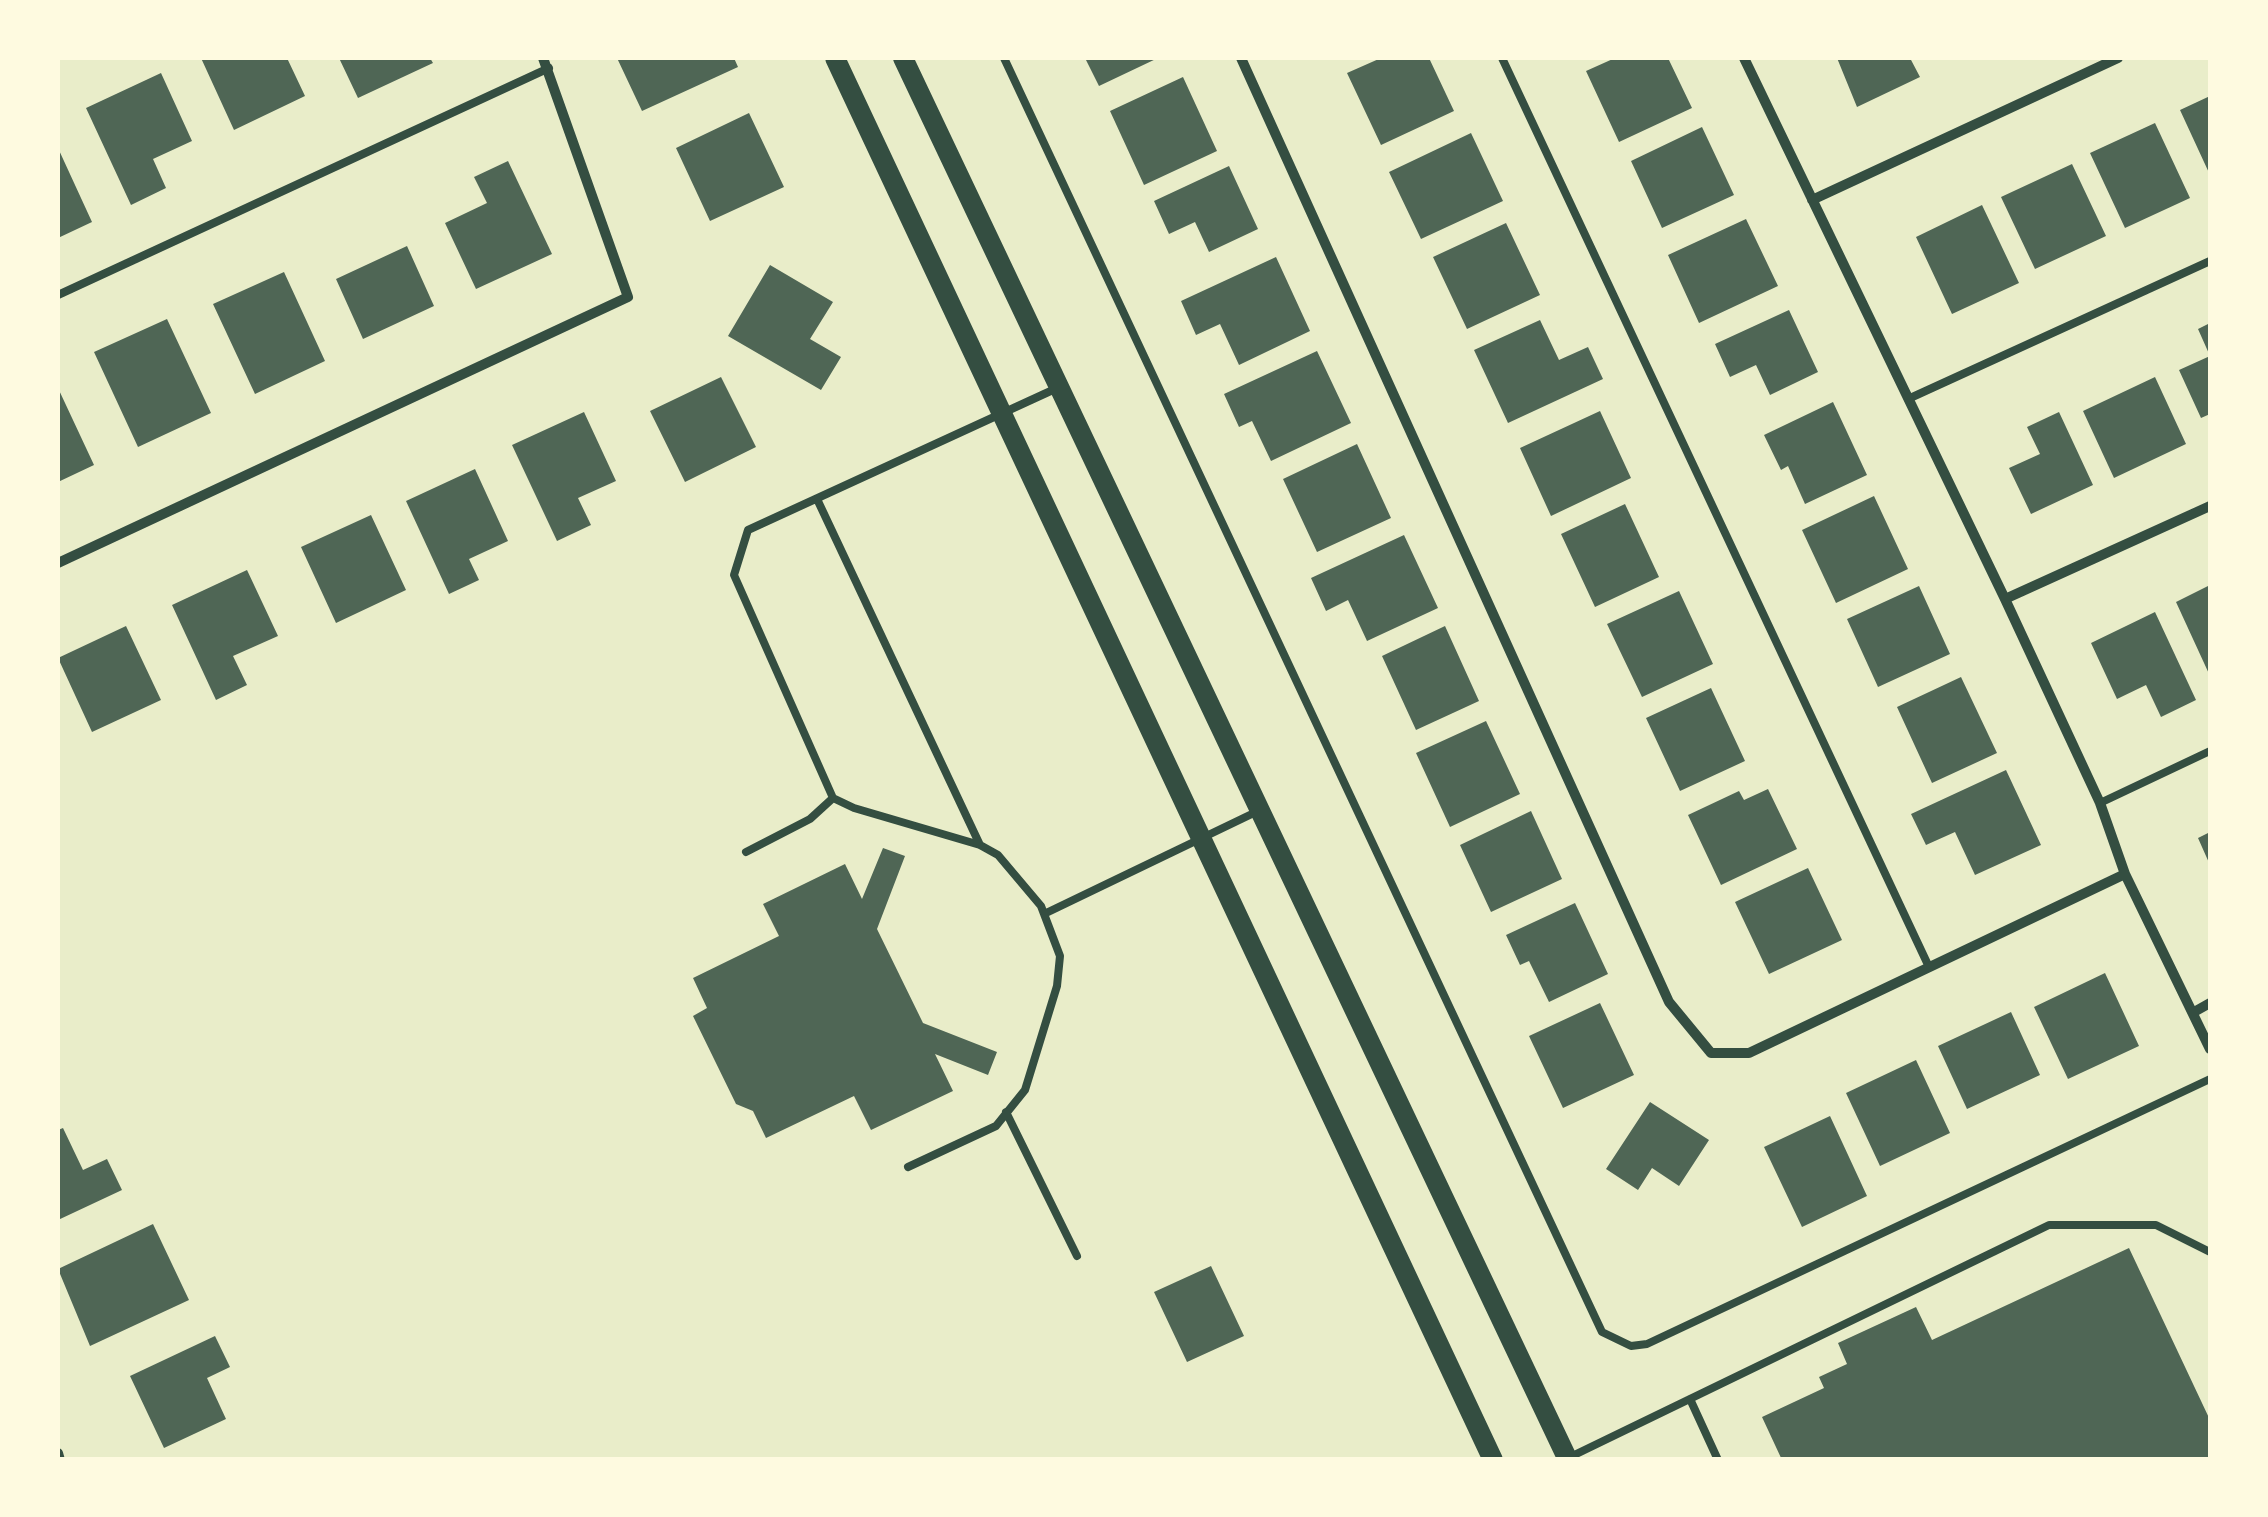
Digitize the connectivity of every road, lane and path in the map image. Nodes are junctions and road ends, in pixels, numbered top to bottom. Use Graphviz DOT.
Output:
graph roads {
  1 [pos="835,58"];
  2 [pos="904,58"];
  3 [pos="1004,58"];
  4 [pos="1241,58"];
  5 [pos="1502,58"];
  6 [pos="1744,58"];
  7 [pos="2118,58"];
  8 [pos="546,63"];
  9 [pos="1812,200"];
  10 [pos="2210,261"];
  11 [pos="58,295"];
  12 [pos="1060,387"];
  13 [pos="1908,399"];
  14 [pos="1002,414"];
  15 [pos="817,499"];
  16 [pos="2210,506"];
  17 [pos="58,563"];
  18 [pos="2005,598"];
  19 [pos="2210,751"];
  20 [pos="833,798"];
  21 [pos="2100,803"];
  22 [pos="1260,810"];
  23 [pos="1201,838"];
  24 [pos="980,845"];
  25 [pos="746,852"];
  26 [pos="2125,874"];
  27 [pos="1044,914"];
  28 [pos="1929,967"];
  29 [pos="2210,1004"];
  30 [pos="2194,1012"];
  31 [pos="2210,1049"];
  32 [pos="2210,1079"];
  33 [pos="1006,1112"];
  34 [pos="908,1167"];
  35 [pos="2210,1252"];
  36 [pos="1077,1256"];
  37 [pos="1690,1399"];
  38 [pos="1568,1459"];
  39 [pos="1493,1460"];
  40 [pos="1718,1460"];
  1 -- 14 [label="main road"];
  2 -- 12 [label="main road"];
  3 -- 32 [label="lane"];
  4 -- 28 [label="street"];
  5 -- 28 [label="lane"];
  6 -- 9 [label="street"];
  7 -- 9 [label="street"];
  8 -- 11 [label="lane"];
  8 -- 17 [label="street"];
  9 -- 13 [label="street"];
  10 -- 13 [label="lane"];
  12 -- 14 [label="lane"];
  12 -- 22 [label="main road"];
  13 -- 18 [label="street"];
  14 -- 15 [label="lane"];
  14 -- 23 [label="main road"];
  15 -- 20 [label="lane"];
  15 -- 24 [label="lane"];
  16 -- 18 [label="street"];
  18 -- 21 [label="street"];
  19 -- 21 [label="lane"];
  20 -- 24 [label="lane"];
  20 -- 25 [label="lane"];
  21 -- 26 [label="street"];
  22 -- 23 [label="lane"];
  22 -- 38 [label="main road"];
  23 -- 27 [label="lane"];
  23 -- 39 [label="main road"];
  24 -- 27 [label="lane"];
  26 -- 28 [label="street"];
  26 -- 30 [label="street"];
  27 -- 33 [label="lane"];
  29 -- 30 [label="street"];
  30 -- 31 [label="street"];
  33 -- 34 [label="lane"];
  33 -- 36 [label="lane"];
  35 -- 37 [label="lane"];
  37 -- 38 [label="lane"];
  37 -- 40 [label="lane"];
}
